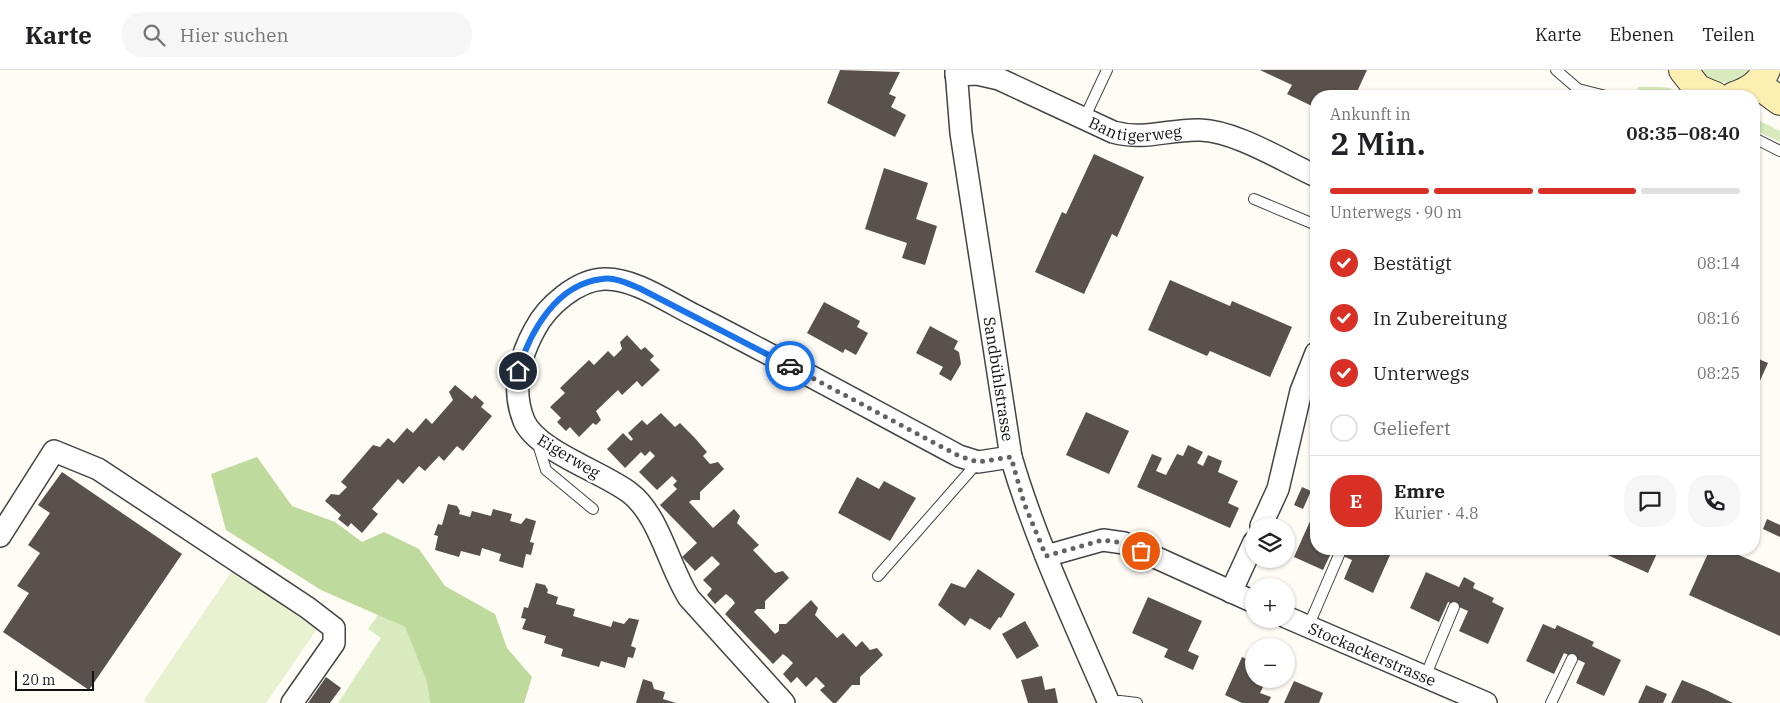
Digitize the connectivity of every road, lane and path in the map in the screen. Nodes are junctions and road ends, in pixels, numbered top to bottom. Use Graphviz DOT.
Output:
graph roads {
  1 [pos="1107,70"];
  2 [pos="1556,70"];
  3 [pos="1683,70"];
  4 [pos="956,72"];
  5 [pos="1753,83"];
  6 [pos="1582,90"];
  7 [pos="1701,90"];
  8 [pos="1780,101"];
  9 [pos="1084,119"];
  10 [pos="1760,141"];
  11 [pos="1780,151"];
  12 [pos="1310,173"];
  13 [pos="1254,199"];
  14 [pos="1310,222"];
  15 [pos="1310,368"];
  16 [pos="536,438"];
  17 [pos="1011,457"];
  18 [pos="978,462"];
  19 [pos="593,509"];
  20 [pos="1265,518"];
  21 [pos="0,536"];
  22 [pos="1339,555"];
  23 [pos="1046,556"];
  24 [pos="1245,561"];
  25 [pos="878,576"];
  26 [pos="1230,592"];
  27 [pos="1245,598"];
  28 [pos="1454,607"];
  29 [pos="1295,621"];
  30 [pos="1308,627"];
  31 [pos="1572,659"];
  32 [pos="1425,677"];
  33 [pos="292,703"];
  34 [pos="784,703"];
  35 [pos="1109,703"];
  36 [pos="1137,703"];
  37 [pos="1486,703"];
  38 [pos="1552,703"];
  1 -- 9 [label="lane"];
  2 -- 6 [label="lane"];
  3 -- 7 [label="main road"];
  4 -- 9 [label="street, Bantigerweg"];
  4 -- 17 [label="street, Sandbühlstrasse"];
  5 -- 8 [label="main road"];
  9 -- 12 [label="street, Bantigerweg"];
  10 -- 11 [label="lane"];
  13 -- 14 [label="lane"];
  15 -- 20 [label="street"];
  16 -- 18 [label="street, Eigerweg"];
  16 -- 19 [label="lane"];
  16 -- 34 [label="street, Eigerweg"];
  17 -- 18 [label="street, Eigerweg"];
  17 -- 23 [label="street, Sandbühlstrasse"];
  18 -- 25 [label="lane"];
  21 -- 33 [label="street"];
  22 -- 30 [label="lane"];
  23 -- 26 [label="street"];
  23 -- 35 [label="street, Sandbühlstrasse"];
  24 -- 26 [label="street"];
  26 -- 27 [label="street"];
  28 -- 32 [label="lane"];
  29 -- 30 [label="street, Stockackerstrasse"];
  30 -- 32 [label="street, Stockackerstrasse"];
  31 -- 38 [label="lane"];
  32 -- 37 [label="street, Stockackerstrasse"];
  35 -- 36 [label="lane, Sandbühlstrasse"];
}
